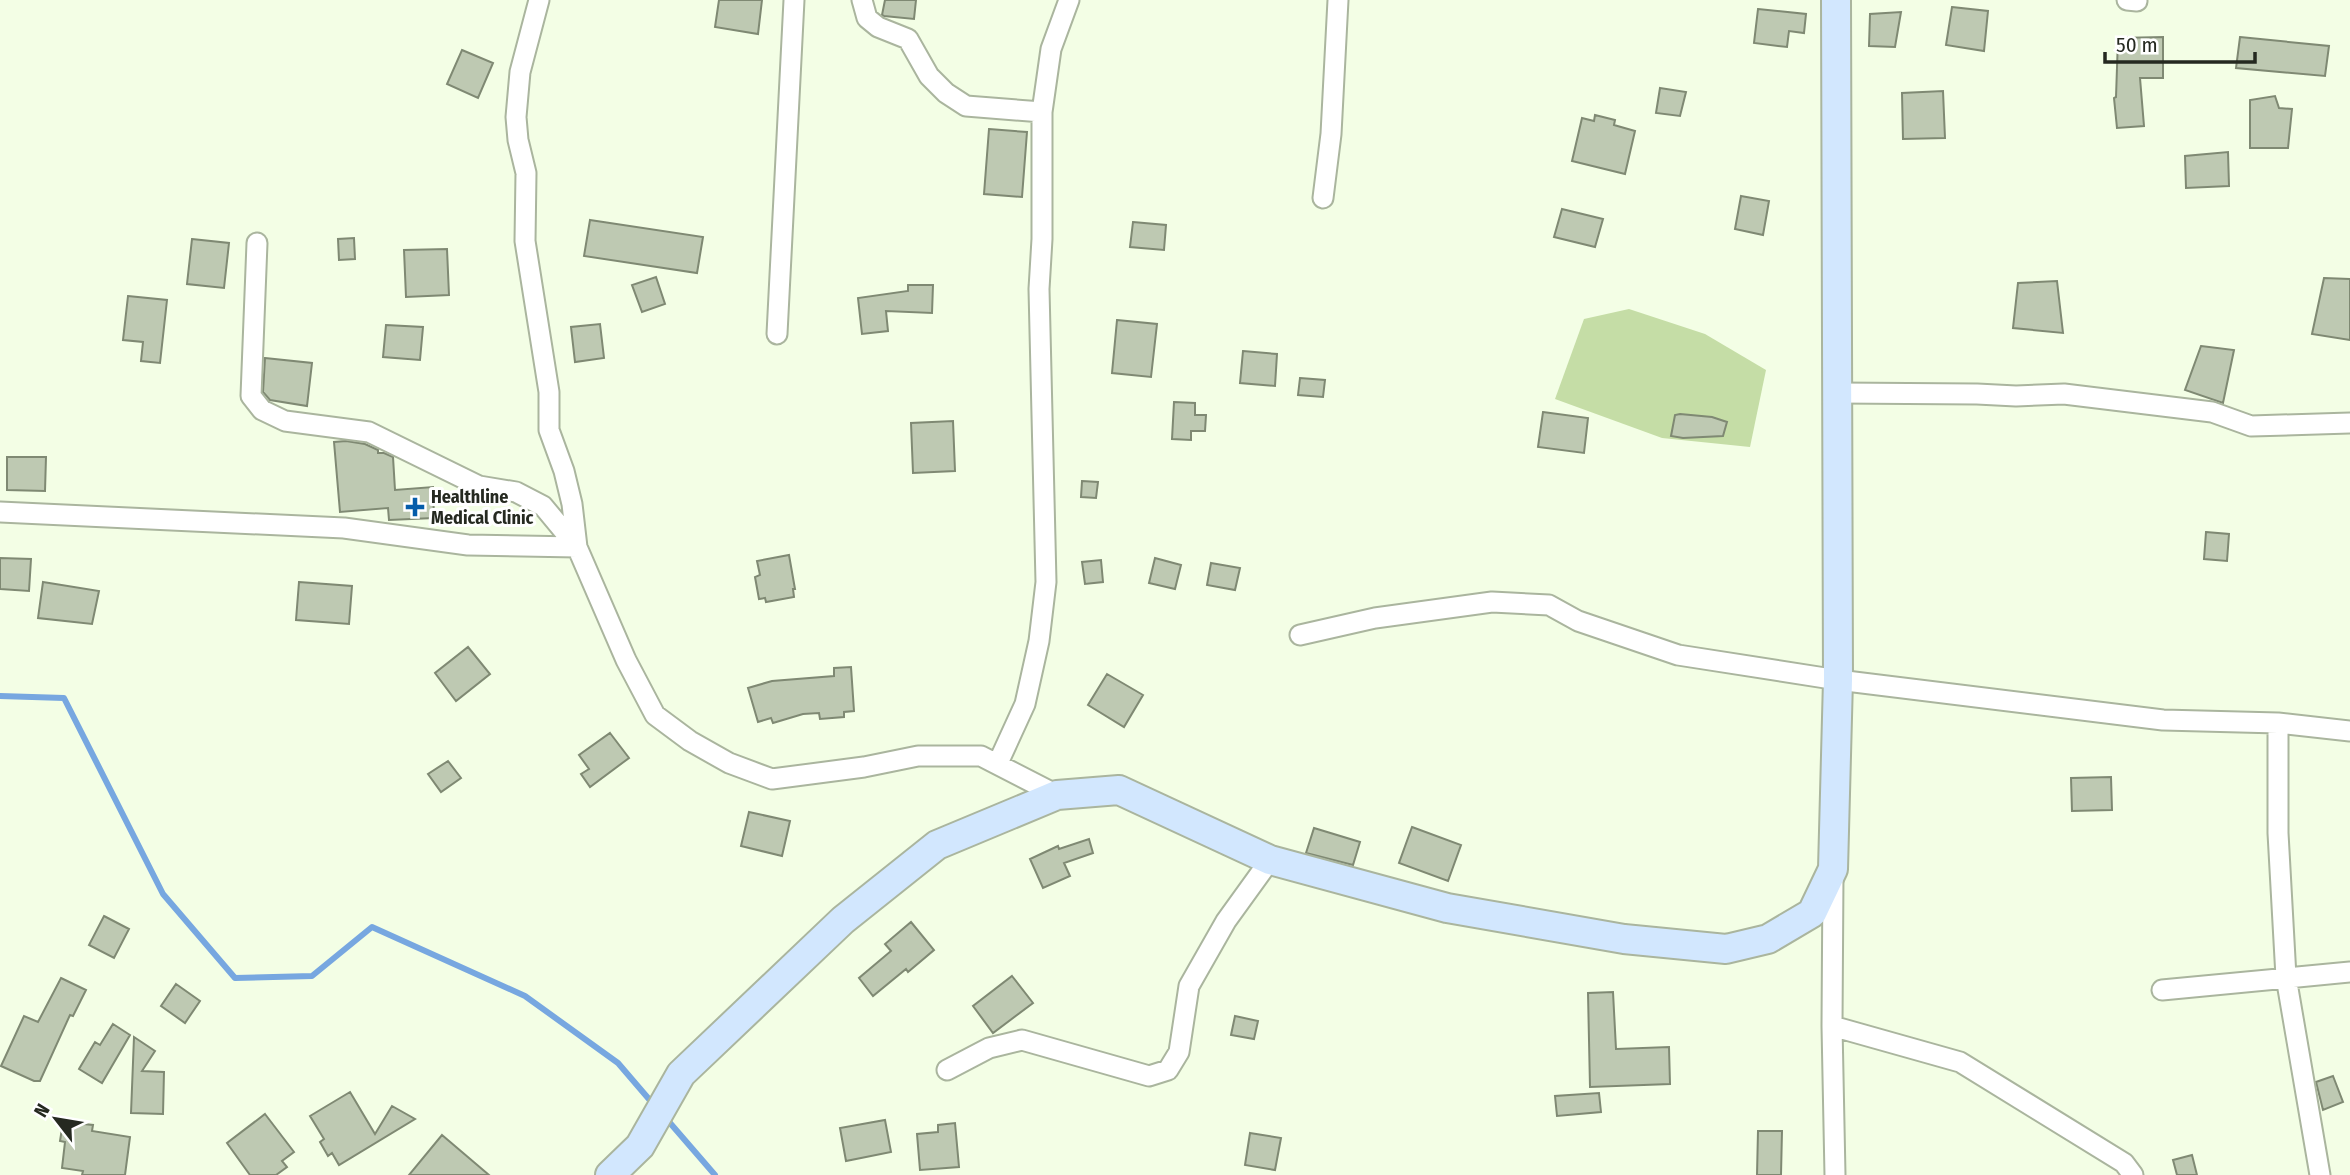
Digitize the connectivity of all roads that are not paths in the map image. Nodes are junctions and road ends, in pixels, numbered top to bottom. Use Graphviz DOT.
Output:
graph roads {
  1 [pos="539,0"];
  2 [pos="794,0"];
  3 [pos="862,0"];
  4 [pos="1069,0"];
  5 [pos="1338,0"];
  6 [pos="1836,0"];
  7 [pos="1042,112"];
  8 [pos="1324,198"];
  9 [pos="257,243"];
  10 [pos="777,334"];
  11 [pos="1838,393"];
  12 [pos="2350,423"];
  13 [pos="0,512"];
  14 [pos="577,547"];
  15 [pos="1300,635"];
  16 [pos="1838,680"];
  17 [pos="2278,723"];
  18 [pos="2350,731"];
  19 [pos="998,763"];
  20 [pos="1057,794"];
  21 [pos="1270,860"];
  22 [pos="1833,869"];
  23 [pos="2350,972"];
  24 [pos="2286,977"];
  25 [pos="2162,990"];
  26 [pos="1832,1026"];
  27 [pos="947,1070"];
  28 [pos="610,1175"];
  29 [pos="1835,1175"];
  30 [pos="2133,1175"];
  31 [pos="2320,1175"];
  1 -- 14 [label="street"];
  2 -- 10 [label="street"];
  3 -- 7 [label="street"];
  4 -- 7 [label="street"];
  5 -- 8 [label="street"];
  6 -- 11 [label="main road"];
  7 -- 19 [label="street"];
  9 -- 14 [label="street"];
  11 -- 12 [label="street"];
  11 -- 16 [label="main road"];
  13 -- 14 [label="street"];
  14 -- 19 [label="street"];
  15 -- 16 [label="street"];
  16 -- 17 [label="street"];
  16 -- 22 [label="main road"];
  17 -- 18 [label="street"];
  17 -- 24 [label="street"];
  19 -- 20 [label="street"];
  20 -- 21 [label="main road"];
  20 -- 28 [label="main road"];
  21 -- 22 [label="main road"];
  21 -- 27 [label="street"];
  22 -- 26 [label="street"];
  23 -- 24 [label="street"];
  24 -- 25 [label="street"];
  24 -- 31 [label="street"];
  26 -- 29 [label="street"];
  26 -- 30 [label="street"];
}
